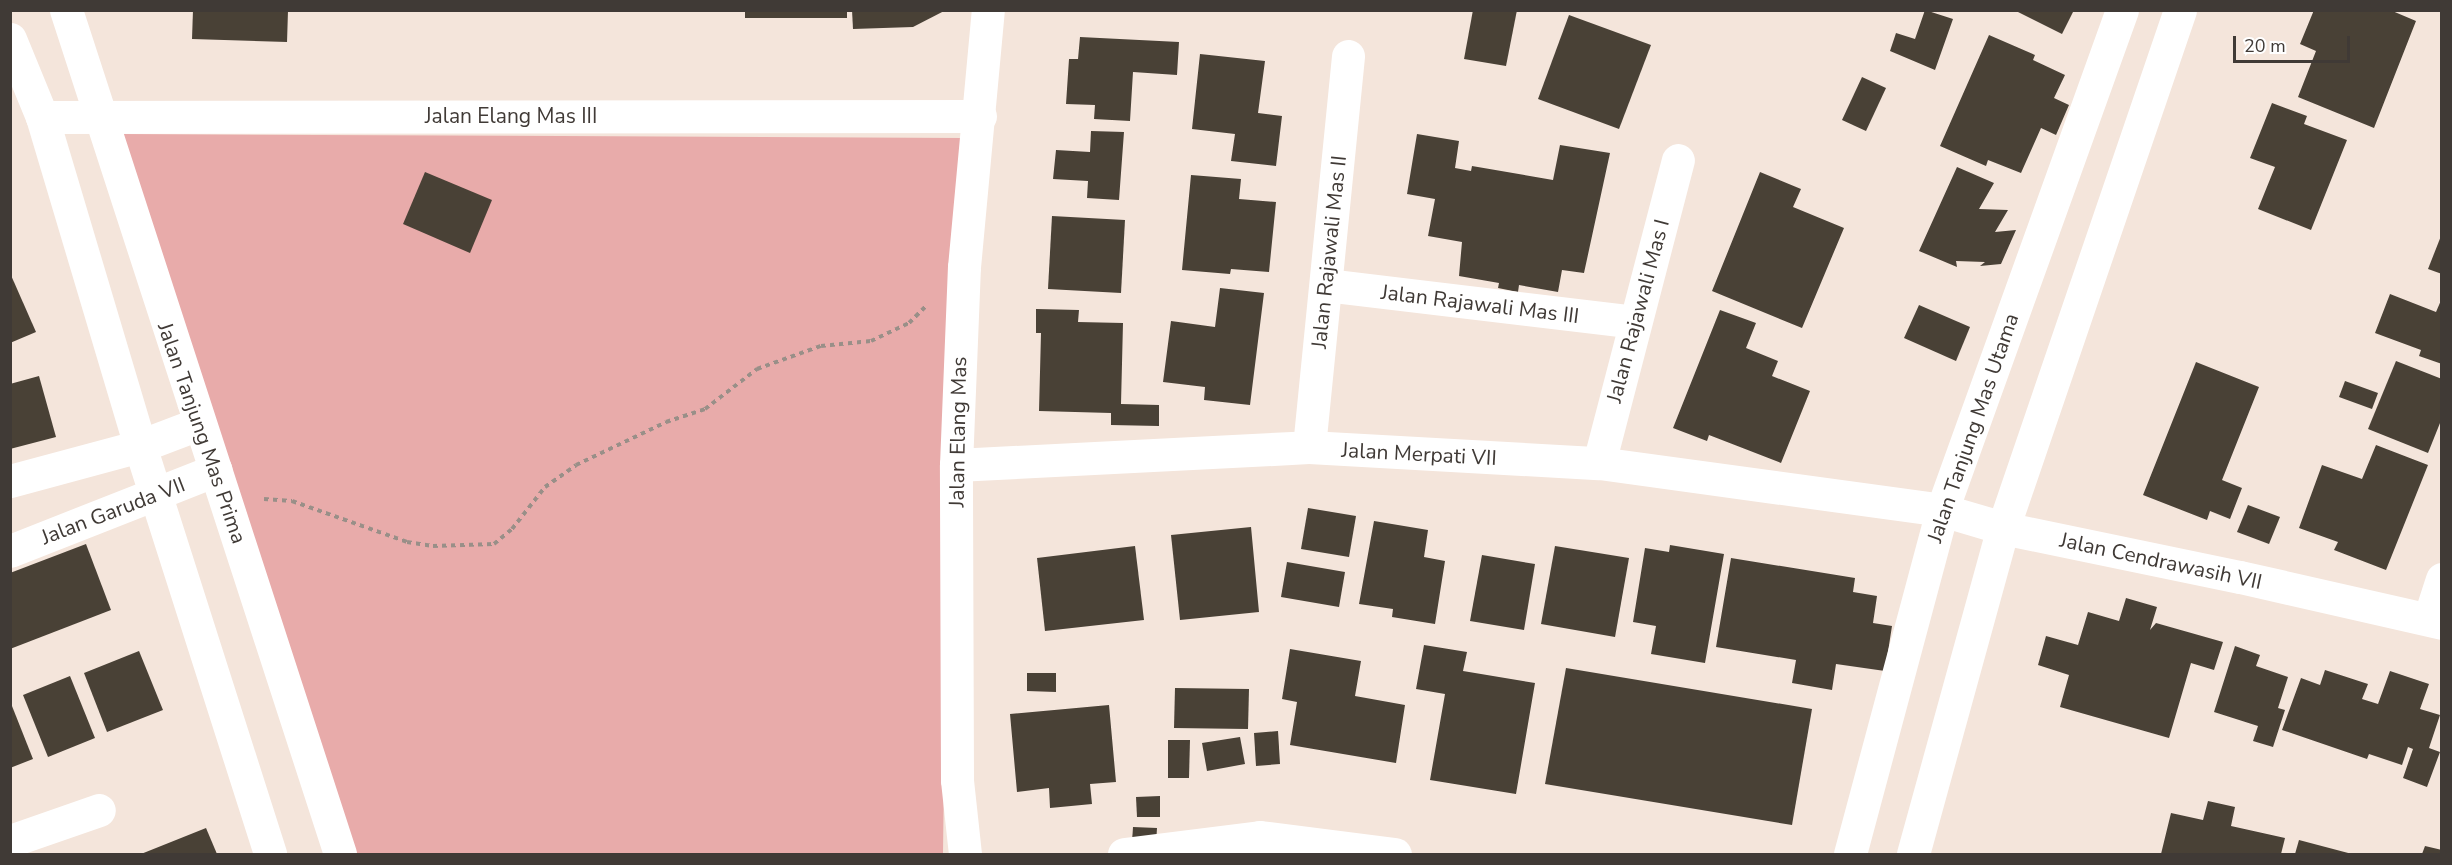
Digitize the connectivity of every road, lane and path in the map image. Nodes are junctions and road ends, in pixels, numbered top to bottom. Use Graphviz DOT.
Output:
graph roads {
  1 [pos="66,10"];
  2 [pos="988,10"];
  3 [pos="2122,10"];
  4 [pos="2180,10"];
  5 [pos="10,39"];
  6 [pos="1348,56"];
  7 [pos="980,116"];
  8 [pos="42,117"];
  9 [pos="99,118"];
  10 [pos="1678,160"];
  11 [pos="964,267"];
  12 [pos="1326,285"];
  13 [pos="1635,322"];
  14 [pos="198,424"];
  15 [pos="140,446"];
  16 [pos="1309,447"];
  17 [pos="1599,463"];
  18 [pos="956,465"];
  19 [pos="216,470"];
  20 [pos="10,481"];
  21 [pos="156,494"];
  22 [pos="1880,503"];
  23 [pos="228,507"];
  24 [pos="1942,510"];
  25 [pos="2003,528"];
  26 [pos="10,551"];
  27 [pos="2442,579"];
  28 [pos="2435,621"];
  29 [pos="99,810"];
  30 [pos="10,841"];
  31 [pos="270,855"];
  32 [pos="340,855"];
  33 [pos="965,855"];
  34 [pos="1124,855"];
  35 [pos="1395,855"];
  36 [pos="1850,855"];
  37 [pos="1913,855"];
  1 -- 9 [label="street, Jalan Tanjung Mas Prima"];
  2 -- 7 [label="street, Jalan Elang Mas"];
  3 -- 24 [label="street, Jalan Tanjung Mas Utama"];
  4 -- 25 [label="street"];
  5 -- 8 [label="street"];
  6 -- 12 [label="street, Jalan Rajawali Mas II"];
  7 -- 9 [label="street, Jalan Elang Mas III"];
  7 -- 11 [label="street, Jalan Elang Mas"];
  8 -- 9 [label="street, Jalan Elang Mas III"];
  8 -- 15 [label="street"];
  9 -- 14 [label="street, Jalan Tanjung Mas Prima"];
  10 -- 13 [label="street, Jalan Rajawali Mas I"];
  11 -- 18 [label="street, Jalan Elang Mas"];
  11 -- 23 [label="path"];
  12 -- 13 [label="street, Jalan Rajawali Mas III"];
  12 -- 16 [label="street, Jalan Rajawali Mas II"];
  13 -- 17 [label="street, Jalan Rajawali Mas I"];
  14 -- 15 [label="street"];
  14 -- 19 [label="street, Jalan Tanjung Mas Prima"];
  15 -- 20 [label="street"];
  15 -- 21 [label="street"];
  16 -- 17 [label="street, Jalan Merpati VII"];
  16 -- 18 [label="street, Jalan Merpati VII"];
  17 -- 22 [label="street, Jalan Merpati VII"];
  18 -- 33 [label="street, Jalan Elang Mas"];
  19 -- 21 [label="street, Jalan Garuda VII"];
  19 -- 23 [label="street, Jalan Tanjung Mas Prima"];
  21 -- 26 [label="street, Jalan Garuda VII"];
  21 -- 31 [label="street"];
  22 -- 24 [label="street, Jalan Cendrawasih VII"];
  23 -- 32 [label="street, Jalan Tanjung Mas Prima"];
  24 -- 25 [label="street, Jalan Cendrawasih VII"];
  24 -- 36 [label="street, Jalan Tanjung Mas Utama"];
  25 -- 28 [label="street, Jalan Cendrawasih VII"];
  25 -- 37 [label="street"];
  27 -- 28 [label="street"];
  29 -- 30 [label="street"];
  34 -- 35 [label="street"];
}
